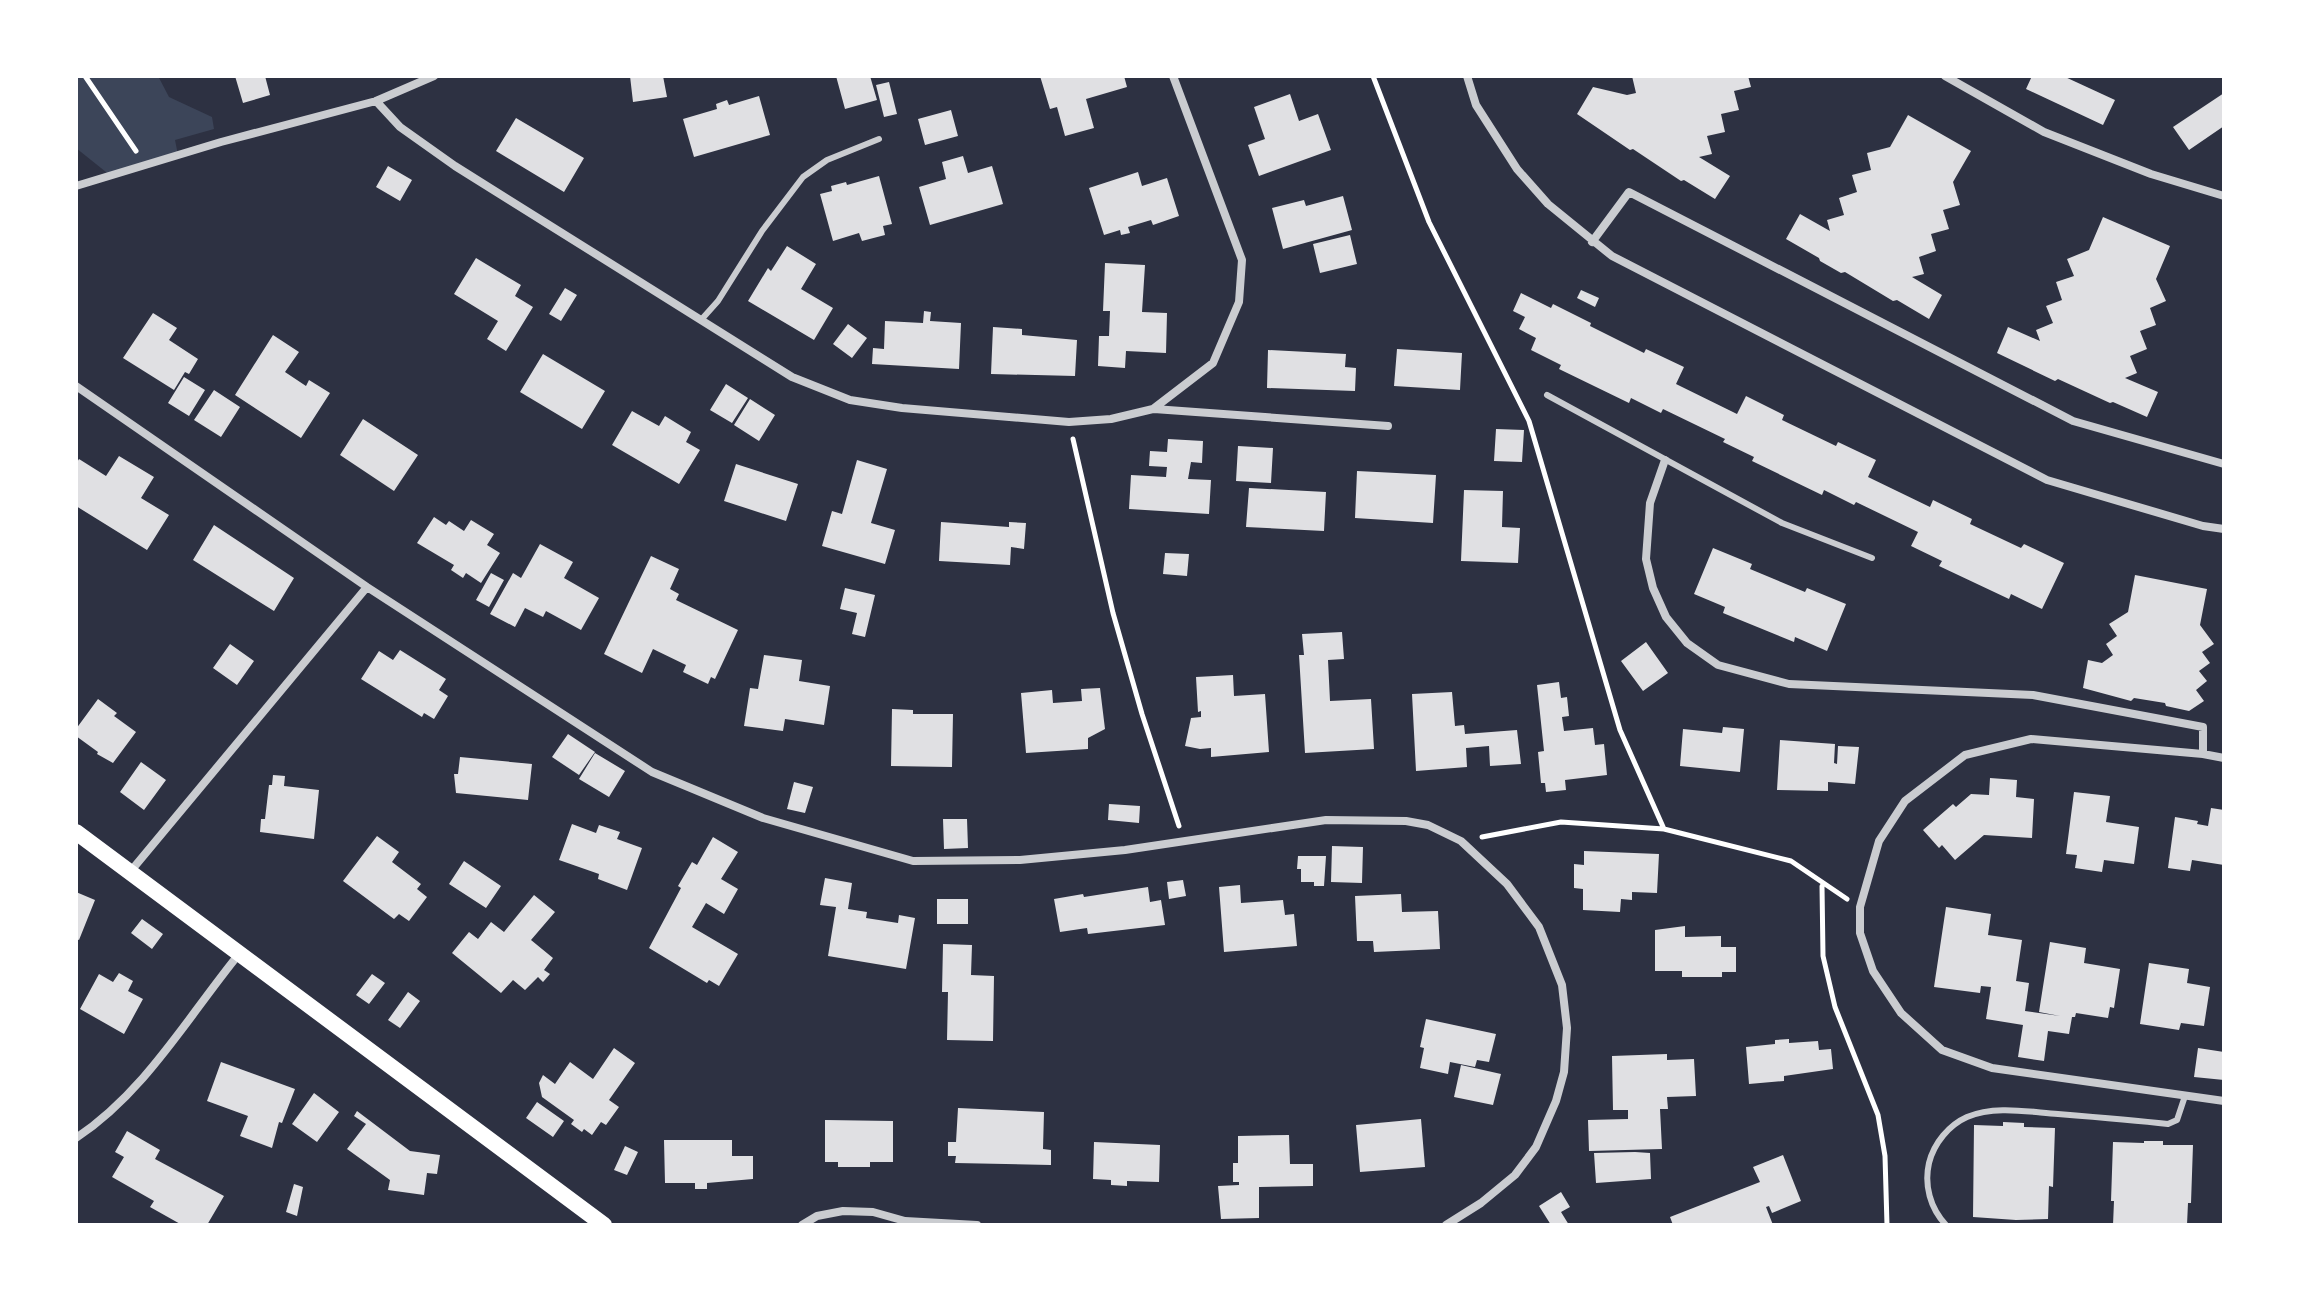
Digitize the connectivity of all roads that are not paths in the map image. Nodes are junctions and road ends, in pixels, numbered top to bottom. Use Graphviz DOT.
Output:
graph roads {
  1 [pos="434,76"];
  2 [pos="1173,76"];
  3 [pos="1467,76"];
  4 [pos="1945,76"];
  5 [pos="376,101"];
  6 [pos="879,139"];
  7 [pos="76,186"];
  8 [pos="2224,196"];
  9 [pos="1592,242"];
  10 [pos="701,320"];
  11 [pos="76,386"];
  12 [pos="1547,395"];
  13 [pos="1153,409"];
  14 [pos="1388,426"];
  15 [pos="1665,460"];
  16 [pos="2224,464"];
  17 [pos="2224,529"];
  18 [pos="1872,558"];
  19 [pos="367,587"];
  20 [pos="2203,754"];
  21 [pos="2224,758"];
  22 [pos="76,832"];
  23 [pos="130,872"];
  24 [pos="239,953"];
  25 [pos="2185,1096"];
  26 [pos="2224,1101"];
  27 [pos="76,1138"];
  28 [pos="604,1225"];
  29 [pos="802,1225"];
  30 [pos="977,1225"];
  31 [pos="1446,1225"];
  32 [pos="1946,1225"];
  1 -- 5 [label="street"];
  2 -- 13 [label="street"];
  3 -- 9 [label="street"];
  4 -- 8 [label="street"];
  5 -- 7 [label="street"];
  5 -- 10 [label="street"];
  6 -- 10 [label="lane"];
  9 -- 16 [label="street"];
  9 -- 17 [label="street"];
  10 -- 13 [label="street"];
  11 -- 19 [label="street"];
  12 -- 15 [label="lane"];
  13 -- 14 [label="street"];
  15 -- 18 [label="lane"];
  15 -- 20 [label="street"];
  19 -- 23 [label="street"];
  19 -- 31 [label="street"];
  20 -- 21 [label="street"];
  20 -- 25 [label="street"];
  22 -- 23 [label="main road"];
  23 -- 24 [label="main road"];
  24 -- 27 [label="street"];
  24 -- 28 [label="main road"];
  25 -- 26 [label="street"];
  25 -- 32 [label="lane"];
  29 -- 30 [label="street"];
}
